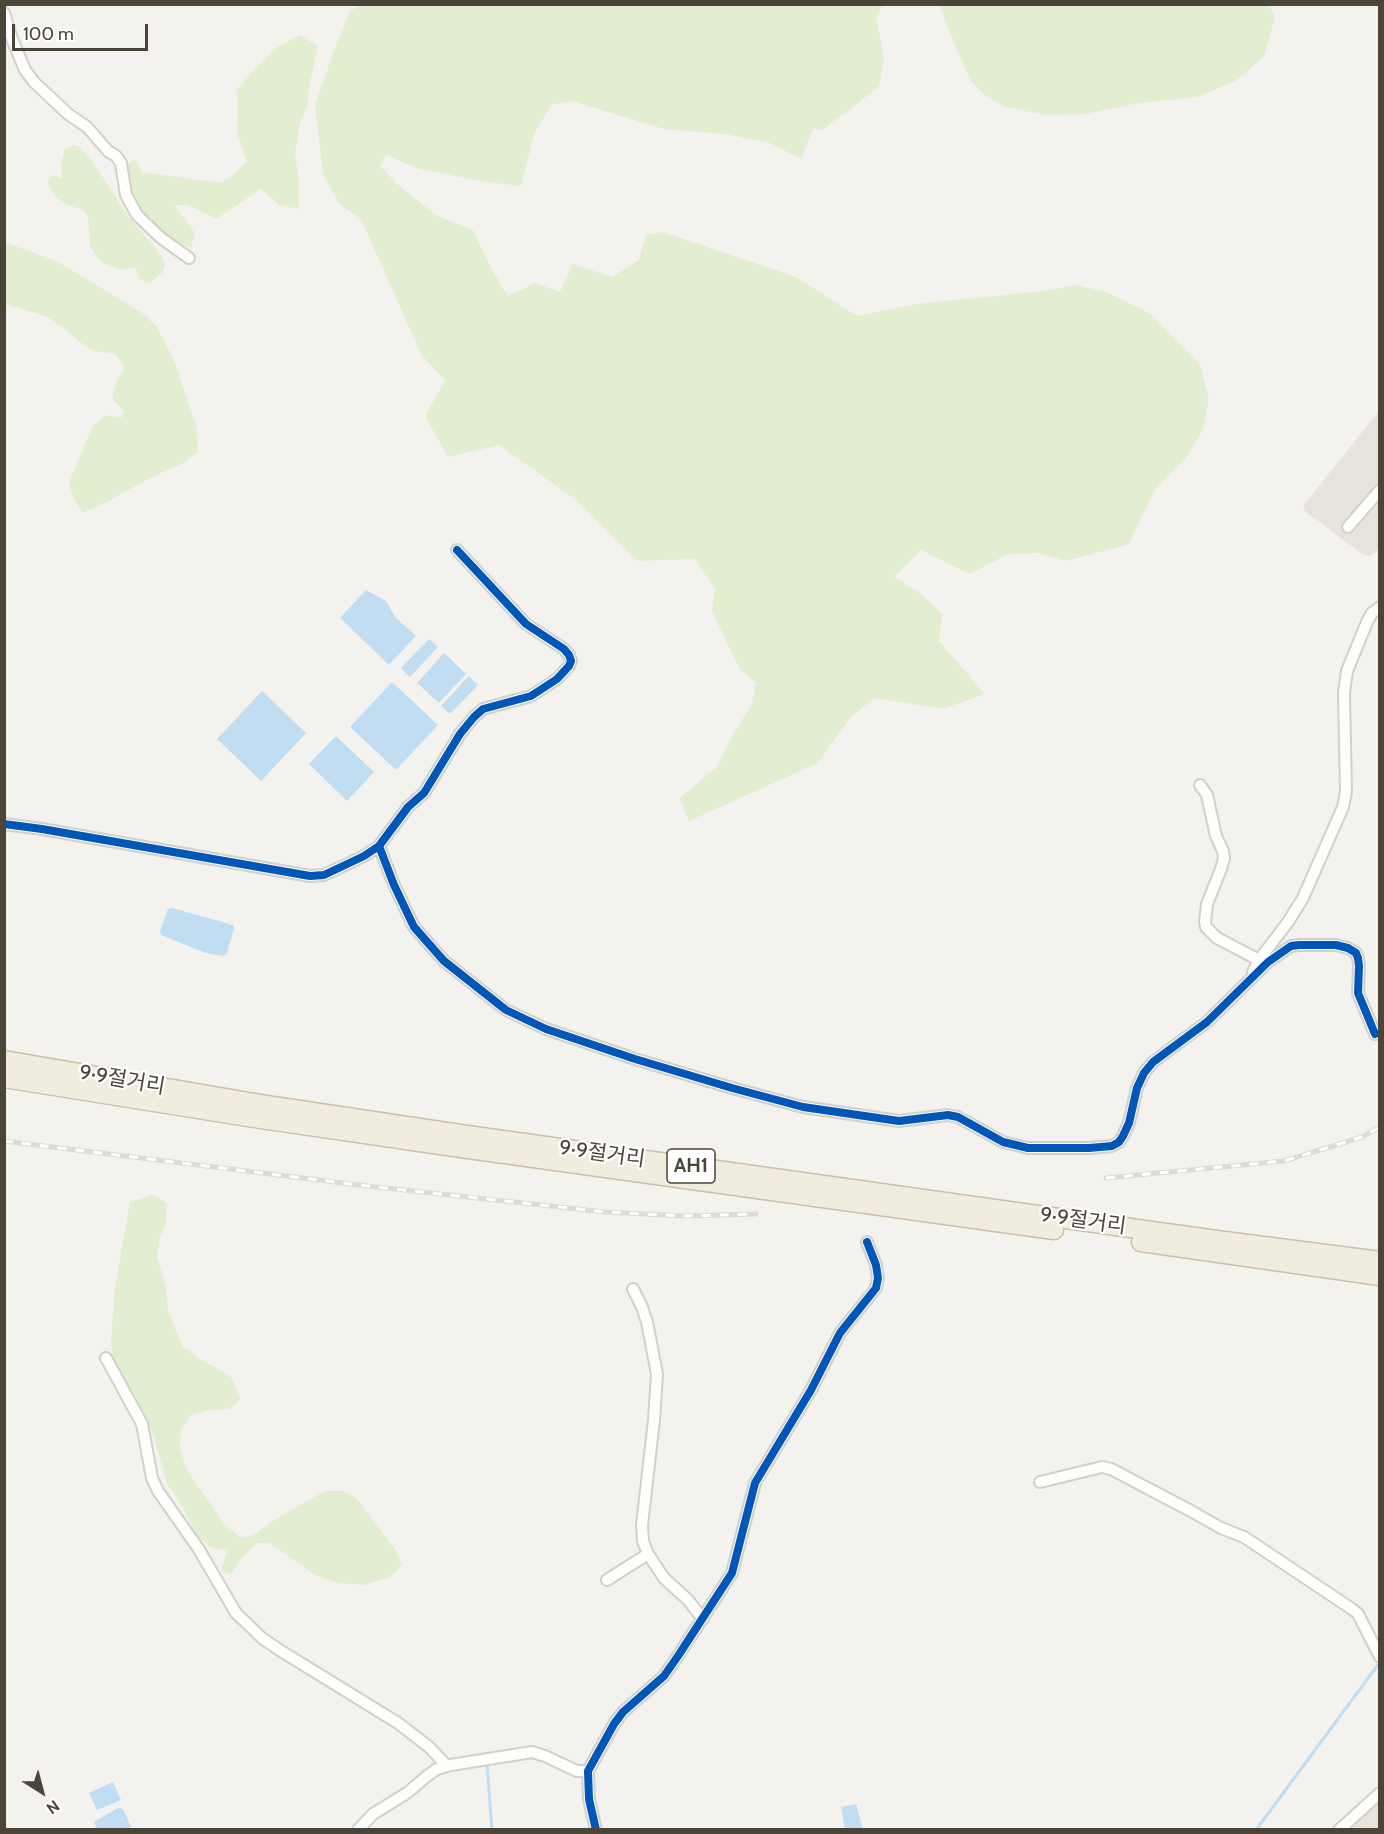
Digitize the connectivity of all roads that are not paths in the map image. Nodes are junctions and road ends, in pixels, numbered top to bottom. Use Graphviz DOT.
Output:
graph roads {
  1 [pos="4,13"];
  2 [pos="189,258"];
  3 [pos="1380,490"];
  4 [pos="1348,527"];
  5 [pos="457,550"];
  6 [pos="1380,607"];
  7 [pos="1200,785"];
  8 [pos="4,824"];
  9 [pos="379,846"];
  10 [pos="1259,960"];
  11 [pos="1250,978"];
  12 [pos="1375,1034"];
  13 [pos="4,1060"];
  14 [pos="4,1078"];
  15 [pos="867,1242"];
  16 [pos="1380,1261"];
  17 [pos="1380,1276"];
  18 [pos="633,1289"];
  19 [pos="106,1358"];
  20 [pos="1040,1482"];
  21 [pos="648,1554"];
  22 [pos="607,1580"];
  23 [pos="703,1619"];
  24 [pos="1380,1657"];
  25 [pos="447,1766"];
  26 [pos="588,1771"];
  27 [pos="1380,1793"];
  28 [pos="358,1830"];
  29 [pos="596,1830"];
  30 [pos="1339,1830"];
  1 -- 2 [label="street"];
  3 -- 4 [label="street"];
  5 -- 9 [label="street"];
  6 -- 10 [label="street"];
  7 -- 10 [label="street"];
  8 -- 9 [label="street"];
  9 -- 11 [label="street"];
  10 -- 11 [label="street"];
  11 -- 12 [label="street"];
  13 -- 16 [label="highway, 9·9절거리 / AH1"];
  14 -- 17 [label="highway, 9·9절거리 / AH1"];
  15 -- 23 [label="street"];
  18 -- 21 [label="street"];
  19 -- 25 [label="street"];
  20 -- 24 [label="street"];
  21 -- 22 [label="street"];
  21 -- 23 [label="street"];
  23 -- 26 [label="street"];
  25 -- 26 [label="street"];
  25 -- 28 [label="street"];
  26 -- 29 [label="street"];
  27 -- 30 [label="street"];
}
